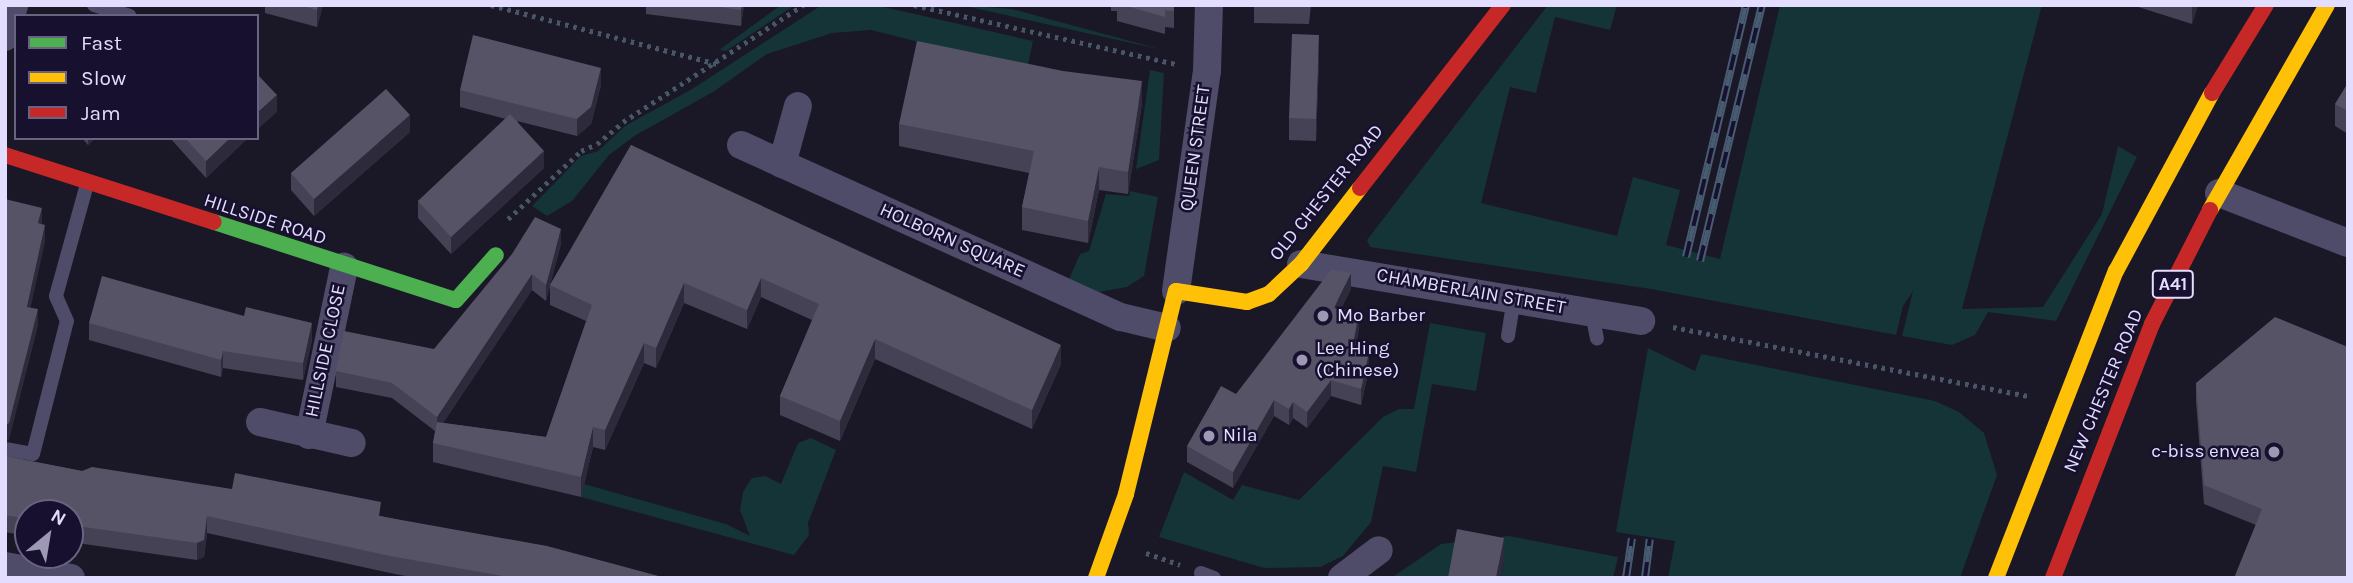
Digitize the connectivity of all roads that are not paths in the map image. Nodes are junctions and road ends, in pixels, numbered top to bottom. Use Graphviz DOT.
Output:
graph roads {
  1 [pos="14,5"];
  2 [pos="94,5"];
  3 [pos="1209,5"];
  4 [pos="1503,5"];
  5 [pos="2259,5"];
  6 [pos="2266,5"];
  7 [pos="2327,5"];
  8 [pos="123,14"];
  9 [pos="5,37"];
  10 [pos="2244,40"];
  11 [pos="798,106"];
  12 [pos="741,145"];
  13 [pos="5,155"];
  14 [pos="782,164"];
  15 [pos="87,184"];
  16 [pos="2220,193"];
  17 [pos="2348,243"];
  18 [pos="496,255"];
  19 [pos="1301,264"];
  20 [pos="344,267"];
  21 [pos="1176,291"];
  22 [pos="1514,300"];
  23 [pos="1641,321"];
  24 [pos="1167,328"];
  25 [pos="1508,335"];
  26 [pos="260,422"];
  27 [pos="309,435"];
  28 [pos="352,443"];
  29 [pos="5,449"];
  30 [pos="1378,550"];
  31 [pos="5,566"];
  32 [pos="71,578"];
  33 [pos="1096,578"];
  34 [pos="1342,578"];
  35 [pos="1996,578"];
  36 [pos="2053,578"];
  1 -- 9 [label="street"];
  2 -- 8 [label="lane"];
  3 -- 21 [label="street, QUEEN STREET"];
  4 -- 19 [label="main road, OLD CHESTER ROAD"];
  5 -- 10 [label="lane"];
  6 -- 10 [label="main road, NEW CHESTER ROAD"];
  7 -- 16 [label="main road, NEW CHESTER ROAD / A41"];
  10 -- 35 [label="main road, NEW CHESTER ROAD"];
  11 -- 14 [label="street"];
  12 -- 14 [label="street, HOLBORN SQUARE"];
  13 -- 15 [label="main road, HILLSIDE ROAD"];
  14 -- 24 [label="street, HOLBORN SQUARE"];
  15 -- 20 [label="main road, HILLSIDE ROAD"];
  15 -- 29 [label="lane"];
  16 -- 17 [label="street"];
  16 -- 36 [label="main road, NEW CHESTER ROAD / A41"];
  18 -- 20 [label="main road, HILLSIDE ROAD"];
  19 -- 21 [label="main road, OLD CHESTER ROAD"];
  19 -- 22 [label="street, CHAMBERLAIN STREET"];
  20 -- 27 [label="street, HILLSIDE CLOSE"];
  21 -- 24 [label="main road"];
  22 -- 23 [label="street, CHAMBERLAIN STREET"];
  22 -- 25 [label="lane"];
  24 -- 33 [label="main road"];
  26 -- 27 [label="street, HILLSIDE CLOSE"];
  27 -- 28 [label="street, HILLSIDE CLOSE"];
  30 -- 34 [label="street"];
  31 -- 32 [label="street"];
}
